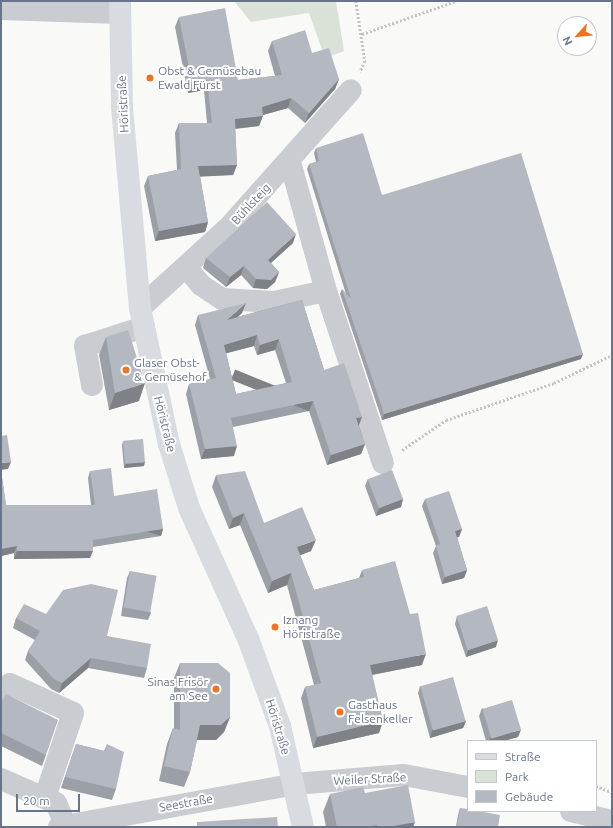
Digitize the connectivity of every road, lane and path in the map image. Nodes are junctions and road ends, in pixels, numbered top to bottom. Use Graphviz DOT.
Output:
graph roads {
  1 [pos="356,1"];
  2 [pos="456,1"];
  3 [pos="120,7"];
  4 [pos="1,9"];
  5 [pos="362,34"];
  6 [pos="351,90"];
  7 [pos="290,162"];
  8 [pos="186,267"];
  9 [pos="326,291"];
  10 [pos="142,318"];
  11 [pos="612,355"];
  12 [pos="92,385"];
  13 [pos="383,463"];
  14 [pos="1,691"];
  15 [pos="1,779"];
  16 [pos="295,784"];
  17 [pos="597,786"];
  18 [pos="467,787"];
  19 [pos="612,792"];
  20 [pos="45,797"];
  21 [pos="575,812"];
  22 [pos="612,821"];
  23 [pos="62,826"];
  24 [pos="303,827"];
  1 -- 5 [label="path"];
  2 -- 5 [label="path"];
  3 -- 4 [label="street"];
  3 -- 10 [label="main road, Höristraße"];
  5 -- 6 [label="path"];
  6 -- 7 [label="street, Bühlsteig"];
  7 -- 8 [label="street, Bühlsteig"];
  7 -- 9 [label="street"];
  8 -- 9 [label="street"];
  8 -- 10 [label="street, Bühlsteig"];
  9 -- 13 [label="street"];
  10 -- 12 [label="street"];
  10 -- 16 [label="main road, Höristraße"];
  11 -- 13 [label="path"];
  14 -- 20 [label="street"];
  15 -- 20 [label="street, Seestraße"];
  16 -- 18 [label="street, Weiler Straße"];
  16 -- 23 [label="street, Seestraße"];
  16 -- 24 [label="main road, Höristraße"];
  17 -- 19 [label="path"];
  20 -- 23 [label="street, Seestraße"];
  21 -- 22 [label="street"];
}
